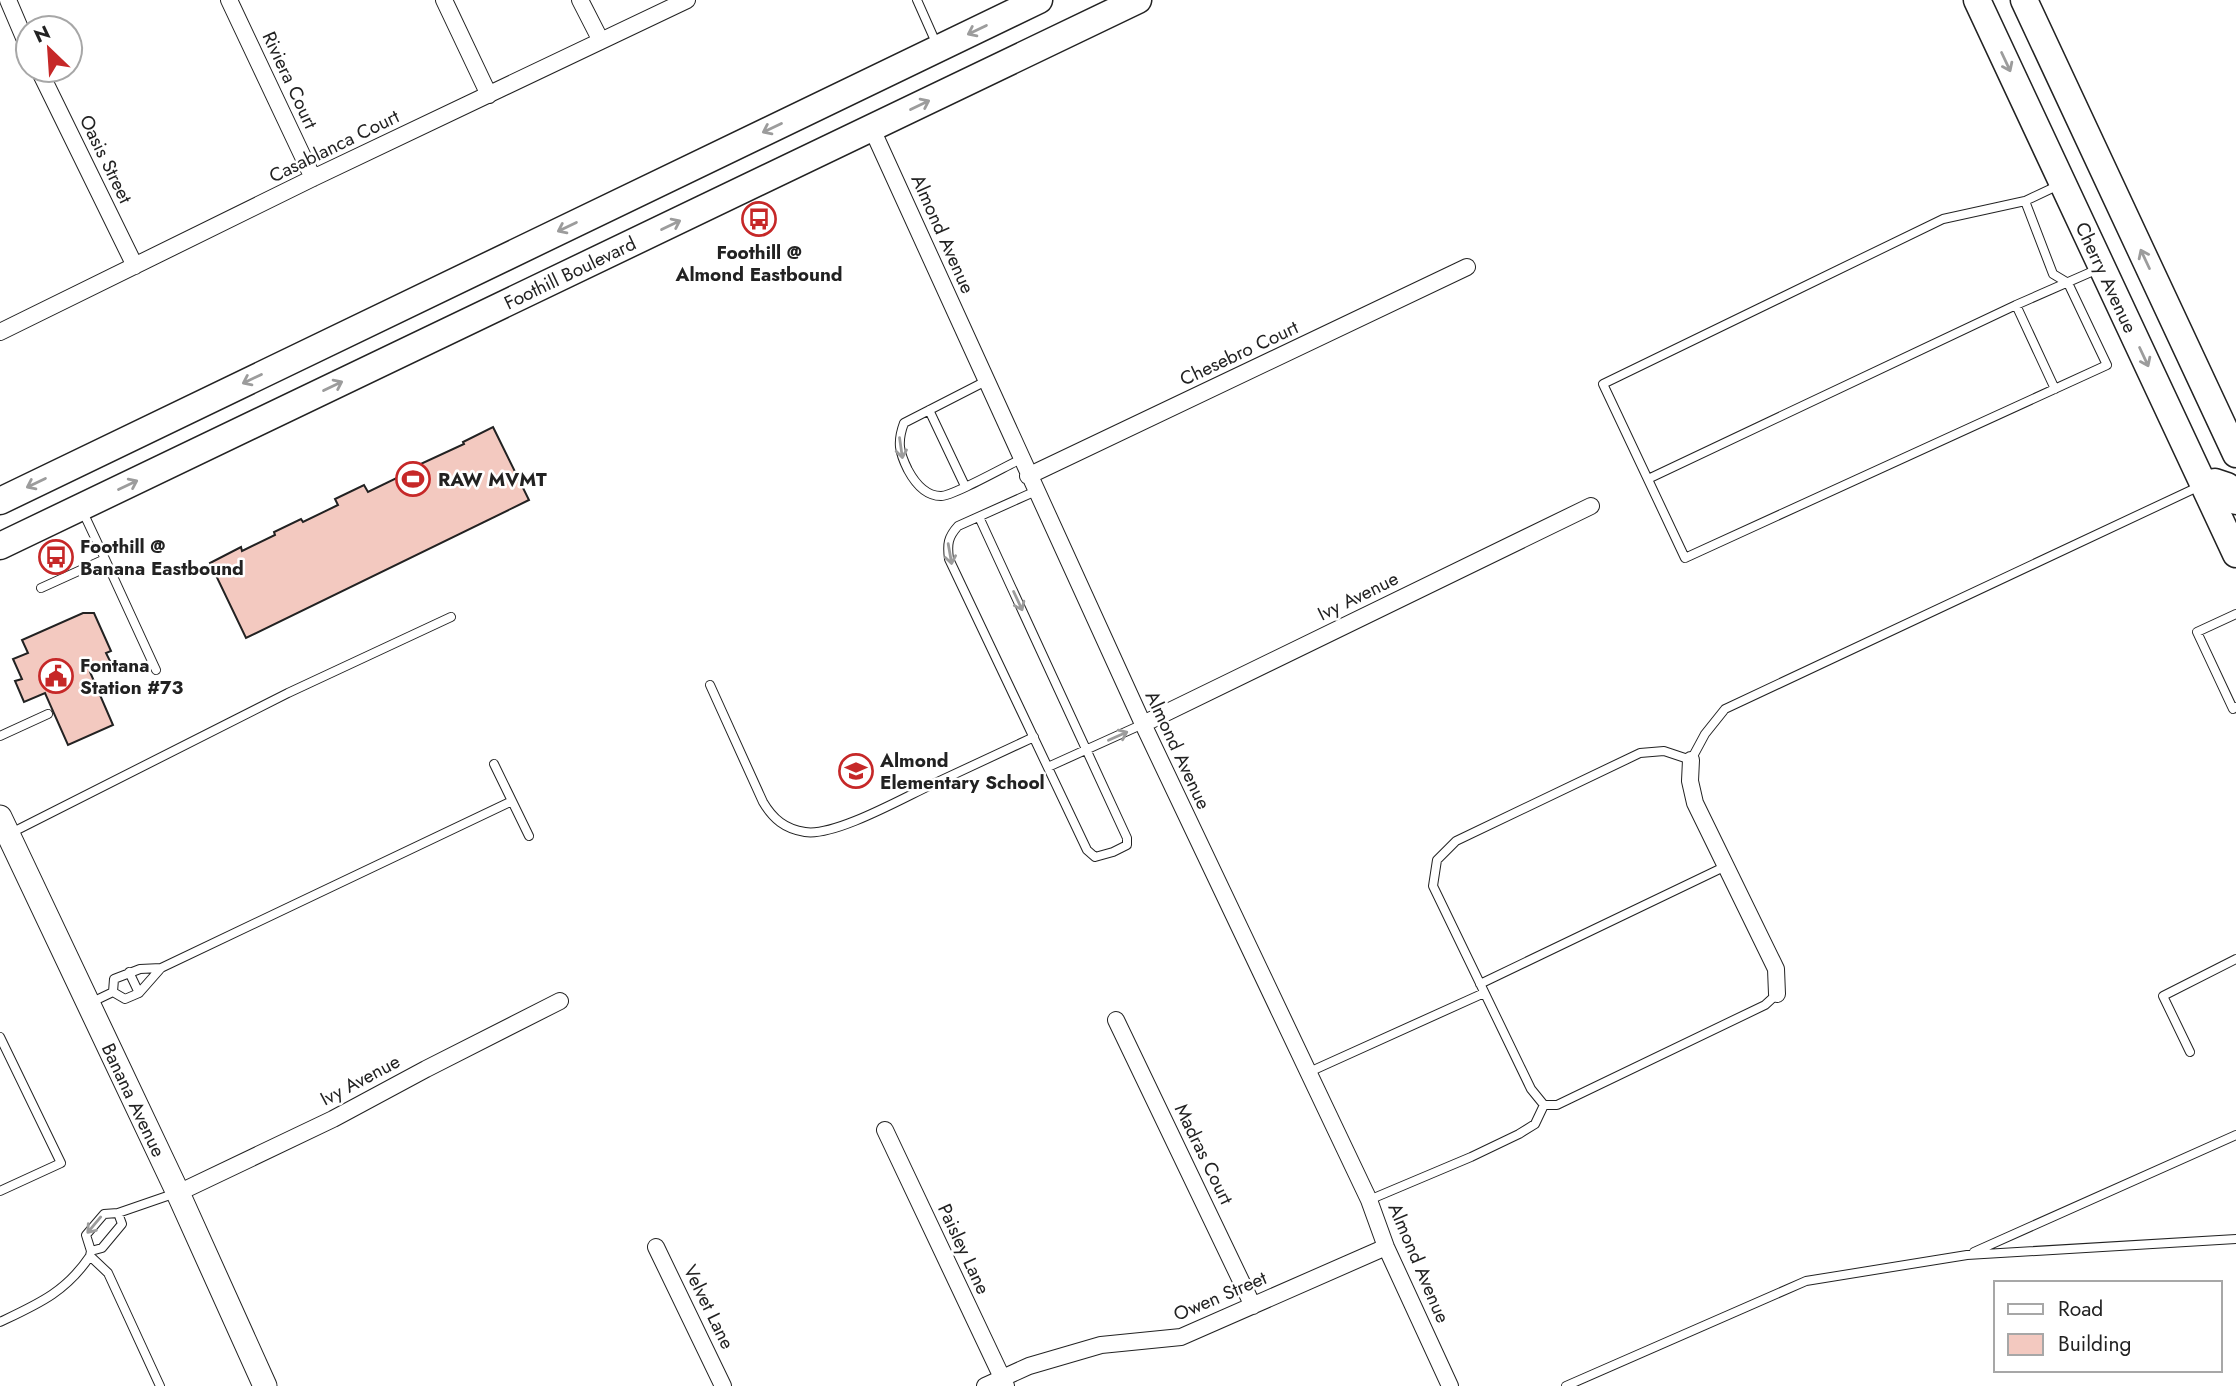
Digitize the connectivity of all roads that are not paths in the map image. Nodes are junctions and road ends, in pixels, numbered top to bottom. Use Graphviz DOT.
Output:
graph roads {
  1 [pos="229,0"];
  2 [pos="444,0"];
  3 [pos="580,0"];
  4 [pos="687,0"];
  5 [pos="916,0"];
  6 [pos="1039,0"];
  7 [pos="1104,0"];
  8 [pos="1138,0"];
  9 [pos="1977,0"];
  10 [pos="2024,0"];
  11 [pos="1073,31"];
  12 [pos="601,41"];
  13 [pos="938,48"];
  14 [pos="46,84"];
  15 [pos="489,95"];
  16 [pos="872,129"];
  17 [pos="313,178"];
  18 [pos="2062,184"];
  19 [pos="2025,201"];
  20 [pos="135,266"];
  21 [pos="1467,267"];
  22 [pos="2101,268"];
  23 [pos="2068,283"];
  24 [pos="2017,305"];
  25 [pos="0,332"];
  26 [pos="986,381"];
  27 [pos="2055,388"];
  28 [pos="929,410"];
  29 [pos="2236,454"];
  30 [pos="1021,459"];
  31 [pos="1028,476"];
  32 [pos="1648,480"];
  33 [pos="2204,484"];
  34 [pos="965,486"];
  35 [pos="1036,491"];
  36 [pos="0,501"];
  37 [pos="2236,501"];
  38 [pos="1591,506"];
  39 [pos="81,507"];
  40 [pos="979,517"];
  41 [pos="0,546"];
  42 [pos="2236,554"];
  43 [pos="105,559"];
  44 [pos="41,588"];
  45 [pos="2236,614"];
  46 [pos="451,617"];
  47 [pos="156,670"];
  48 [pos="710,685"];
  49 [pos="2236,707"];
  50 [pos="48,714"];
  51 [pos="1143,724"];
  52 [pos="0,736"];
  53 [pos="1034,737"];
  54 [pos="1087,750"];
  55 [pos="1691,760"];
  56 [pos="494,765"];
  57 [pos="1048,767"];
  58 [pos="512,801"];
  59 [pos="4,826"];
  60 [pos="528,836"];
  61 [pos="1726,866"];
  62 [pos="2236,959"];
  63 [pos="161,968"];
  64 [pos="129,972"];
  65 [pos="1480,984"];
  66 [pos="113,992"];
  67 [pos="139,993"];
  68 [pos="1485,993"];
  69 [pos="1777,994"];
  70 [pos="560,1001"];
  71 [pos="88,1004"];
  72 [pos="1116,1020"];
  73 [pos="0,1037"];
  74 [pos="2190,1052"];
  75 [pos="1307,1073"];
  76 [pos="1544,1105"];
  77 [pos="885,1130"];
  78 [pos="2236,1135"];
  79 [pos="0,1191"];
  80 [pos="178,1193"];
  81 [pos="1369,1200"];
  82 [pos="118,1213"];
  83 [pos="2236,1239"];
  84 [pos="656,1247"];
  85 [pos="1386,1247"];
  86 [pos="91,1253"];
  87 [pos="1967,1255"];
  88 [pos="1253,1306"];
  89 [pos="0,1321"];
  90 [pos="1004,1382"];
  91 [pos="259,1384"];
  92 [pos="160,1386"];
  93 [pos="723,1386"];
  94 [pos="985,1386"];
  95 [pos="1450,1386"];
  96 [pos="1566,1386"];
  1 -- 17 [label="street, Riviera Court"];
  2 -- 15 [label="street"];
  3 -- 12 [label="street"];
  4 -- 12 [label="street, Casablanca Court"];
  5 -- 13 [label="lane"];
  6 -- 13 [label="main road, one-way"];
  7 -- 11 [label="main road"];
  8 -- 11 [label="main road, Foothill Boulevard"];
  9 -- 18 [label="main road, Cherry Avenue, one-way"];
  29 -- 10 [label="main road, one-way"];
  16 -- 11 [label="main road, Foothill Boulevard, one-way"];
  12 -- 15 [label="street, Casablanca Court"];
  13 -- 36 [label="main road, one-way"];
  14 -- 20 [label="street, Oasis Street"];
  15 -- 17 [label="street, Casablanca Court"];
  16 -- 26 [label="street, Almond Avenue"];
  39 -- 16 [label="main road, Foothill Boulevard, one-way"];
  17 -- 20 [label="street, Casablanca Court"];
  18 -- 19 [label="lane"];
  18 -- 22 [label="main road, Cherry Avenue"];
  19 -- 23 [label="lane"];
  19 -- 32 [label="lane"];
  20 -- 25 [label="street, Casablanca Court"];
  21 -- 31 [label="street, Chesebro Court"];
  22 -- 23 [label="lane"];
  22 -- 33 [label="main road, Cherry Avenue, one-way"];
  23 -- 24 [label="lane"];
  23 -- 27 [label="lane"];
  24 -- 27 [label="lane"];
  24 -- 32 [label="lane"];
  26 -- 28 [label="lane"];
  26 -- 30 [label="street, Almond Avenue"];
  27 -- 32 [label="lane"];
  28 -- 34 [label="lane"];
  28 -- 34 [label="lane, one-way"];
  30 -- 31 [label="street, Almond Avenue"];
  30 -- 34 [label="lane"];
  31 -- 35 [label="street, Almond Avenue"];
  33 -- 37 [label="main road"];
  33 -- 42 [label="main road, Cherry Avenue"];
  33 -- 55 [label="lane"];
  35 -- 40 [label="lane"];
  35 -- 51 [label="street, Almond Avenue"];
  38 -- 51 [label="street, Ivy Avenue"];
  39 -- 41 [label="main road, Foothill Boulevard"];
  39 -- 43 [label="lane"];
  40 -- 53 [label="lane, one-way"];
  40 -- 54 [label="lane, one-way"];
  43 -- 44 [label="lane"];
  43 -- 47 [label="lane"];
  45 -- 49 [label="lane"];
  46 -- 59 [label="lane"];
  48 -- 53 [label="lane"];
  50 -- 52 [label="lane"];
  54 -- 51 [label="lane, one-way"];
  51 -- 75 [label="street, Almond Avenue"];
  53 -- 57 [label="lane"];
  54 -- 57 [label="lane"];
  54 -- 57 [label="lane"];
  55 -- 61 [label="street"];
  55 -- 65 [label="lane"];
  56 -- 58 [label="lane"];
  58 -- 60 [label="lane"];
  58 -- 63 [label="lane"];
  59 -- 71 [label="street, Banana Avenue"];
  61 -- 65 [label="lane"];
  61 -- 69 [label="street"];
  62 -- 74 [label="lane"];
  63 -- 64 [label="lane"];
  63 -- 67 [label="lane"];
  64 -- 66 [label="lane"];
  64 -- 67 [label="lane"];
  65 -- 68 [label="lane"];
  66 -- 67 [label="lane"];
  66 -- 71 [label="lane"];
  68 -- 75 [label="lane"];
  68 -- 76 [label="lane"];
  69 -- 76 [label="lane"];
  70 -- 80 [label="street, Ivy Avenue"];
  71 -- 80 [label="street, Banana Avenue"];
  72 -- 88 [label="street, Madras Court"];
  73 -- 79 [label="lane"];
  75 -- 81 [label="street, Almond Avenue"];
  76 -- 81 [label="lane"];
  77 -- 90 [label="street, Paisley Lane"];
  78 -- 87 [label="lane"];
  80 -- 82 [label="lane"];
  80 -- 91 [label="street, Banana Avenue"];
  81 -- 85 [label="street, Almond Avenue"];
  82 -- 86 [label="lane"];
  82 -- 86 [label="lane, one-way"];
  83 -- 87 [label="lane"];
  84 -- 93 [label="street, Velvet Lane"];
  85 -- 88 [label="street, Owen Street"];
  85 -- 95 [label="street, Almond Avenue"];
  86 -- 89 [label="lane"];
  86 -- 92 [label="lane"];
  87 -- 96 [label="lane"];
  88 -- 90 [label="street, Owen Street"];
  90 -- 94 [label="street, Owen Street"];
}
